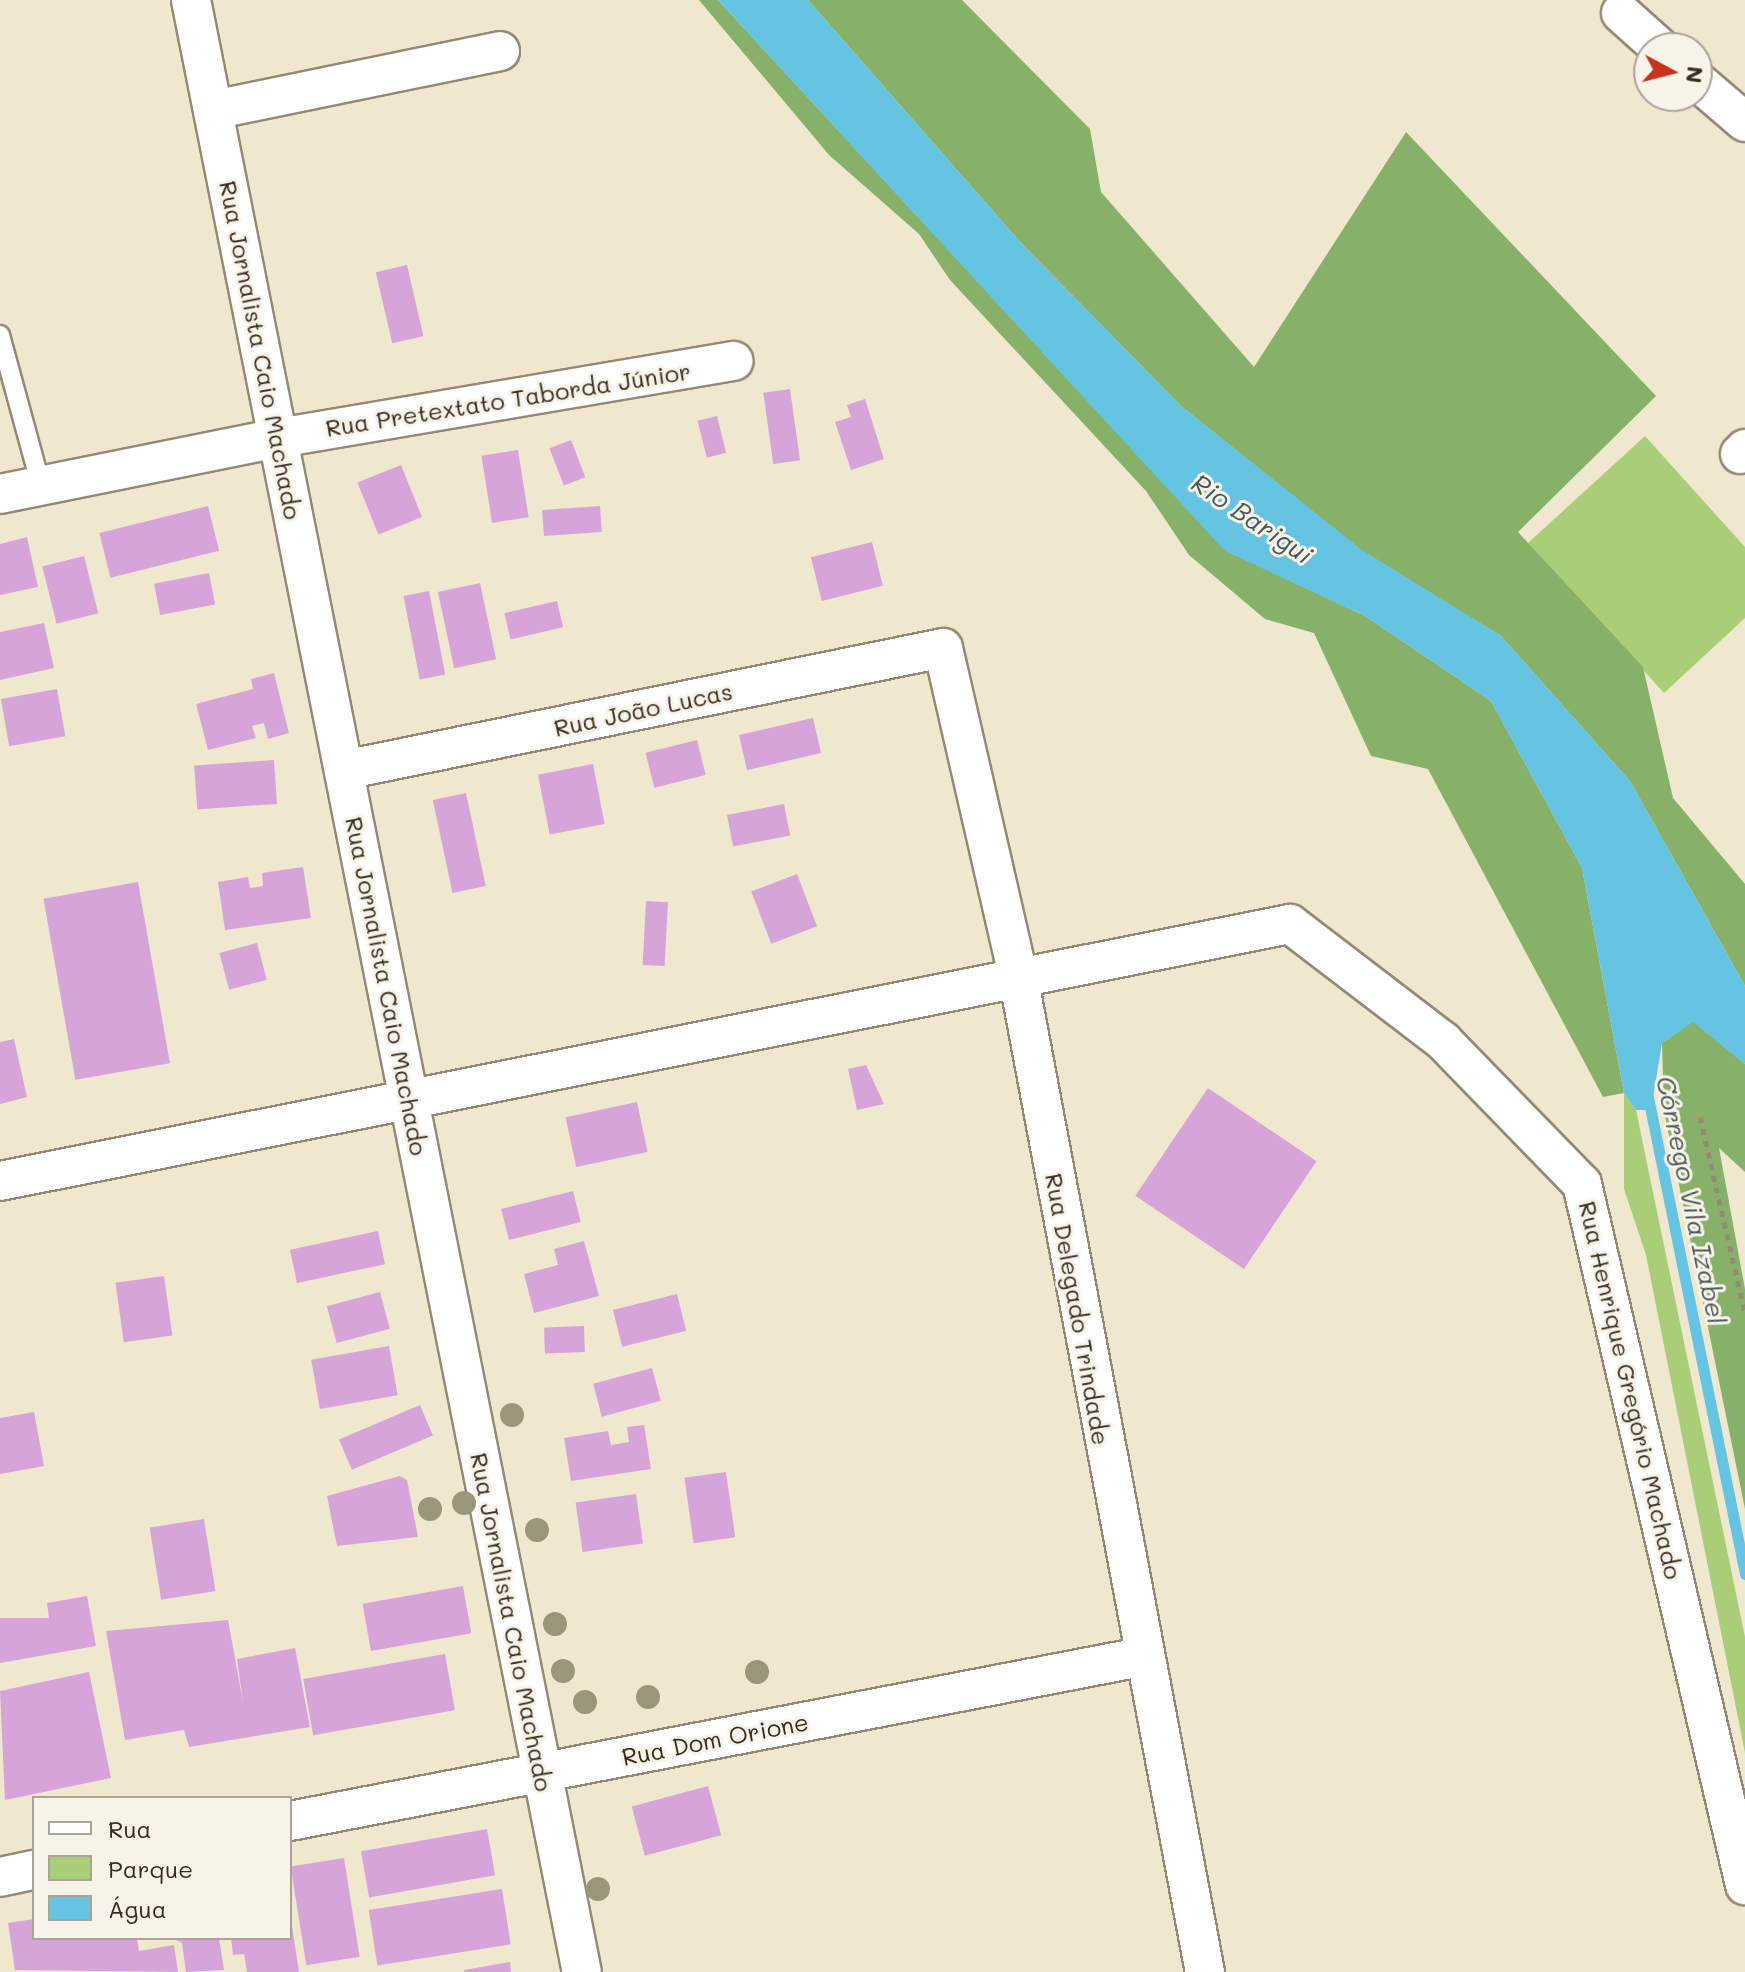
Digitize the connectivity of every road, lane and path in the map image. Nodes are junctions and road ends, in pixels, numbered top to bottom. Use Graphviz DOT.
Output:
graph roads {
  1 [pos="191,0"];
  2 [pos="1621,13"];
  3 [pos="1642,32"];
  4 [pos="500,51"];
  5 [pos="1713,95"];
  6 [pos="213,110"];
  7 [pos="1745,122"];
  8 [pos="0,335"];
  9 [pos="734,361"];
  10 [pos="278,438"];
  11 [pos="41,486"];
  12 [pos="0,494"];
  13 [pos="943,648"];
  14 [pos="344,770"];
  15 [pos="1018,976"];
  16 [pos="409,1098"];
  17 [pos="1700,1117"];
  18 [pos="0,1181"];
  19 [pos="1745,1313"];
  20 [pos="1141,1657"];
  21 [pos="542,1772"];
  22 [pos="292,1821"];
  23 [pos="32,1870"];
  24 [pos="0,1877"];
  25 [pos="1745,1885"];
  26 [pos="582,1972"];
  27 [pos="1205,1972"];
  1 -- 6 [label="street, Rua Jornalista Caio Machado"];
  2 -- 3 [label="street"];
  4 -- 6 [label="street"];
  5 -- 7 [label="street"];
  6 -- 10 [label="street, Rua Jornalista Caio Machado"];
  8 -- 11 [label="lane"];
  9 -- 10 [label="street, Rua Pretextato Taborda Júnior"];
  10 -- 11 [label="street, Rua Pretextato Taborda Júnior"];
  10 -- 14 [label="street, Rua Jornalista Caio Machado"];
  11 -- 12 [label="street, Rua Pretextato Taborda Júnior"];
  13 -- 14 [label="street, Rua João Lucas"];
  13 -- 15 [label="street, Rua Delegado Trindade"];
  14 -- 16 [label="street, Rua Jornalista Caio Machado"];
  15 -- 16 [label="street"];
  15 -- 20 [label="street, Rua Delegado Trindade"];
  15 -- 25 [label="street, Rua Henrique Gregório Machado"];
  16 -- 18 [label="street"];
  16 -- 21 [label="street, Rua Jornalista Caio Machado"];
  17 -- 19 [label="path"];
  20 -- 21 [label="street, Rua Dom Orione"];
  20 -- 27 [label="street, Rua Delegado Trindade"];
  21 -- 22 [label="street, Rua Dom Orione"];
  21 -- 26 [label="street, Rua Jornalista Caio Machado"];
  23 -- 24 [label="street"];
}
